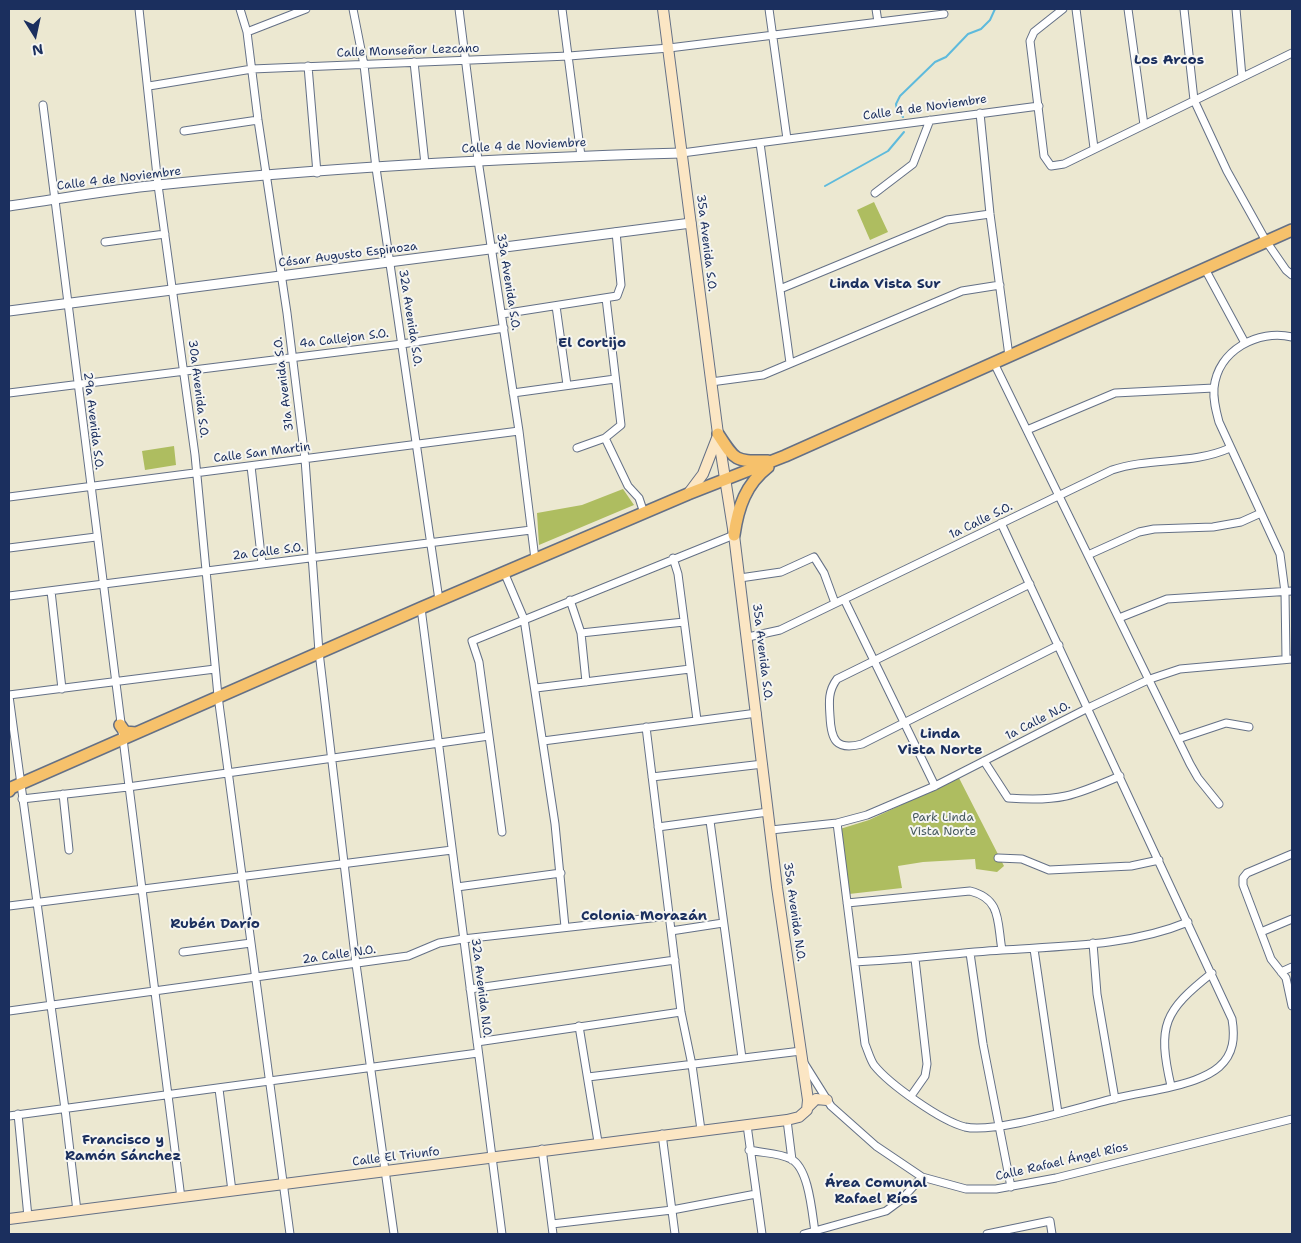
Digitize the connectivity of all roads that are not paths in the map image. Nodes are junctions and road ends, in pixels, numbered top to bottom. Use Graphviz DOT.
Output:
graph roads {
  1 [pos="138,9"];
  2 [pos="240,9"];
  3 [pos="306,9"];
  4 [pos="353,9"];
  5 [pos="459,9"];
  6 [pos="562,9"];
  7 [pos="663,9"];
  8 [pos="769,9"];
  9 [pos="876,9"];
  10 [pos="1063,9"];
  11 [pos="1076,9"];
  12 [pos="1128,9"];
  13 [pos="1184,9"];
  14 [pos="1236,9"];
  15 [pos="944,14"];
  16 [pos="878,22"];
  17 [pos="247,32"];
  18 [pos="773,37"];
  19 [pos="669,48"];
  20 [pos="1292,53"];
  21 [pos="569,56"];
  22 [pos="465,60"];
  23 [pos="414,62"];
  24 [pos="364,65"];
  25 [pos="308,66"];
  26 [pos="252,69"];
  27 [pos="1242,77"];
  28 [pos="149,86"];
  29 [pos="1194,100"];
  30 [pos="43,106"];
  31 [pos="1039,106"];
  32 [pos="980,113"];
  33 [pos="258,120"];
  34 [pos="930,120"];
  35 [pos="1144,125"];
  36 [pos="184,131"];
  37 [pos="787,139"];
  38 [pos="760,143"];
  39 [pos="1094,148"];
  40 [pos="682,153"];
  41 [pos="581,156"];
  42 [pos="478,160"];
  43 [pos="425,164"];
  44 [pos="376,168"];
  45 [pos="317,173"];
  46 [pos="267,177"];
  47 [pos="158,185"];
  48 [pos="876,193"];
  49 [pos="55,200"];
  50 [pos="9,206"];
  51 [pos="990,214"];
  52 [pos="691,223"];
  53 [pos="1292,230"];
  54 [pos="616,232"];
  55 [pos="165,234"];
  56 [pos="1266,241"];
  57 [pos="105,242"];
  58 [pos="492,248"];
  59 [pos="390,263"];
  60 [pos="1205,269"];
  61 [pos="1292,275"];
  62 [pos="281,276"];
  63 [pos="1000,284"];
  64 [pos="174,289"];
  65 [pos="780,289"];
  66 [pos="606,298"];
  67 [pos="68,303"];
  68 [pos="556,306"];
  69 [pos="9,311"];
  70 [pos="502,314"];
  71 [pos="504,328"];
  72 [pos="1292,337"];
  73 [pos="1245,343"];
  74 [pos="402,344"];
  75 [pos="1009,356"];
  76 [pos="292,357"];
  77 [pos="790,363"];
  78 [pos="994,363"];
  79 [pos="185,370"];
  80 [pos="615,379"];
  81 [pos="711,382"];
  82 [pos="78,384"];
  83 [pos="567,386"];
  84 [pos="1214,388"];
  85 [pos="9,393"];
  86 [pos="513,393"];
  87 [pos="1027,430"];
  88 [pos="519,431"];
  89 [pos="718,434"];
  90 [pos="606,438"];
  91 [pos="417,446"];
  92 [pos="577,448"];
  93 [pos="1230,448"];
  94 [pos="305,459"];
  95 [pos="775,461"];
  96 [pos="251,466"];
  97 [pos="196,473"];
  98 [pos="725,480"];
  99 [pos="90,486"];
  100 [pos="688,494"];
  101 [pos="1059,496"];
  102 [pos="9,497"];
  103 [pos="644,513"];
  104 [pos="1261,513"];
  105 [pos="1001,523"];
  106 [pos="531,530"];
  107 [pos="734,534"];
  108 [pos="96,537"];
  109 [pos="430,543"];
  110 [pos="9,548"];
  111 [pos="1088,555"];
  112 [pos="312,558"];
  113 [pos="673,558"];
  114 [pos="535,559"];
  115 [pos="262,564"];
  116 [pos="206,571"];
  117 [pos="504,572"];
  118 [pos="740,578"];
  119 [pos="102,584"];
  120 [pos="1030,584"];
  121 [pos="51,591"];
  122 [pos="1288,592"];
  123 [pos="9,596"];
  124 [pos="844,599"];
  125 [pos="439,600"];
  126 [pos="570,600"];
  127 [pos="835,603"];
  128 [pos="421,608"];
  129 [pos="1119,618"];
  130 [pos="524,619"];
  131 [pos="684,622"];
  132 [pos="581,633"];
  133 [pos="748,637"];
  134 [pos="1058,645"];
  135 [pos="319,652"];
  136 [pos="1289,659"];
  137 [pos="874,660"];
  138 [pos="215,669"];
  139 [pos="690,669"];
  140 [pos="1150,679"];
  141 [pos="114,682"];
  142 [pos="586,682"];
  143 [pos="536,688"];
  144 [pos="62,689"];
  145 [pos="9,696"];
  146 [pos="218,696"];
  147 [pos="1088,708"];
  148 [pos="757,713"];
  149 [pos="697,720"];
  150 [pos="905,723"];
  151 [pos="120,726"];
  152 [pos="1249,726"];
  153 [pos="646,727"];
  154 [pos="136,733"];
  155 [pos="489,736"];
  156 [pos="1178,738"];
  157 [pos="122,739"];
  158 [pos="543,741"];
  159 [pos="438,744"];
  160 [pos="332,758"];
  161 [pos="984,761"];
  162 [pos="763,764"];
  163 [pos="228,773"];
  164 [pos="1120,776"];
  165 [pos="652,777"];
  166 [pos="935,786"];
  167 [pos="128,787"];
  168 [pos="12,788"];
  169 [pos="63,794"];
  170 [pos="22,799"];
  171 [pos="1219,804"];
  172 [pos="768,812"];
  173 [pos="710,821"];
  174 [pos="837,823"];
  175 [pos="658,827"];
  176 [pos="771,830"];
  177 [pos="502,832"];
  178 [pos="69,850"];
  179 [pos="452,850"];
  180 [pos="1292,854"];
  181 [pos="998,858"];
  182 [pos="1160,860"];
  183 [pos="344,864"];
  184 [pos="561,873"];
  185 [pos="242,876"];
  186 [pos="456,887"];
  187 [pos="141,889"];
  188 [pos="36,902"];
  189 [pos="847,903"];
  190 [pos="9,906"];
  191 [pos="669,916"];
  192 [pos="1292,919"];
  193 [pos="1188,922"];
  194 [pos="723,923"];
  195 [pos="565,927"];
  196 [pos="671,931"];
  197 [pos="1261,932"];
  198 [pos="463,938"];
  199 [pos="251,943"];
  200 [pos="1093,943"];
  201 [pos="1034,949"];
  202 [pos="1002,950"];
  203 [pos="182,952"];
  204 [pos="970,953"];
  205 [pos="915,959"];
  206 [pos="675,960"];
  207 [pos="854,962"];
  208 [pos="356,964"];
  209 [pos="1292,968"];
  210 [pos="1282,972"];
  211 [pos="1212,973"];
  212 [pos="256,978"];
  213 [pos="470,989"];
  214 [pos="154,992"];
  215 [pos="1292,1004"];
  216 [pos="50,1005"];
  217 [pos="9,1011"];
  218 [pos="681,1012"];
  219 [pos="579,1026"];
  220 [pos="477,1042"];
  221 [pos="478,1053"];
  222 [pos="802,1056"];
  223 [pos="742,1058"];
  224 [pos="692,1065"];
  225 [pos="371,1068"];
  226 [pos="588,1077"];
  227 [pos="270,1082"];
  228 [pos="1171,1086"];
  229 [pos="219,1089"];
  230 [pos="168,1096"];
  231 [pos="911,1096"];
  232 [pos="1115,1098"];
  233 [pos="827,1100"];
  234 [pos="65,1108"];
  235 [pos="806,1110"];
  236 [pos="1058,1113"];
  237 [pos="18,1114"];
  238 [pos="9,1116"];
  239 [pos="1292,1119"];
  240 [pos="787,1120"];
  241 [pos="747,1125"];
  242 [pos="998,1126"];
  243 [pos="701,1130"];
  244 [pos="662,1134"];
  245 [pos="598,1142"];
  246 [pos="542,1149"];
  247 [pos="750,1150"];
  248 [pos="492,1157"];
  249 [pos="792,1160"];
  250 [pos="386,1171"];
  251 [pos="922,1177"];
  252 [pos="283,1184"];
  253 [pos="1011,1187"];
  254 [pos="232,1191"];
  255 [pos="756,1194"];
  256 [pos="181,1198"];
  257 [pos="672,1210"];
  258 [pos="77,1211"];
  259 [pos="28,1217"];
  260 [pos="9,1220"];
  261 [pos="552,1224"];
  262 [pos="815,1232"];
  263 [pos="290,1234"];
  264 [pos="394,1234"];
  265 [pos="502,1234"];
  266 [pos="553,1234"];
  267 [pos="675,1234"];
  268 [pos="762,1234"];
  269 [pos="804,1234"];
  270 [pos="987,1234"];
  271 [pos="1052,1234"];
  1 -- 28 [label="street, 30a Avenida S.O."];
  2 -- 17 [label="street, 31a Avenida S.O."];
  3 -- 17 [label="street"];
  4 -- 24 [label="street, 32a Avenida S.O."];
  5 -- 22 [label="street, 33a Avenida S.O."];
  6 -- 21 [label="street"];
  7 -- 19 [label="main road, 35a Avenida S.O."];
  8 -- 18 [label="street"];
  9 -- 16 [label="street"];
  10 -- 31 [label="street"];
  11 -- 39 [label="street"];
  12 -- 35 [label="street"];
  13 -- 29 [label="street"];
  14 -- 27 [label="street"];
  15 -- 16 [label="street, Calle Monseñor Lezcano"];
  16 -- 18 [label="street, Calle Monseñor Lezcano"];
  17 -- 26 [label="street, 31a Avenida S.O."];
  18 -- 19 [label="street, Calle Monseñor Lezcano"];
  18 -- 37 [label="street"];
  19 -- 21 [label="street, Calle Monseñor Lezcano"];
  19 -- 40 [label="main road, 35a Avenida S.O."];
  20 -- 27 [label="street"];
  21 -- 22 [label="street, Calle Monseñor Lezcano"];
  21 -- 41 [label="street"];
  22 -- 23 [label="street, Calle Monseñor Lezcano"];
  22 -- 42 [label="street, 33a Avenida S.O."];
  23 -- 24 [label="street, Calle Monseñor Lezcano"];
  23 -- 43 [label="street"];
  24 -- 25 [label="street, Calle Monseñor Lezcano"];
  24 -- 44 [label="street, 32a Avenida S.O."];
  25 -- 26 [label="street, Calle Monseñor Lezcano"];
  25 -- 45 [label="street"];
  26 -- 28 [label="street, Calle Monseñor Lezcano"];
  26 -- 33 [label="street, 31a Avenida S.O."];
  27 -- 29 [label="street"];
  28 -- 47 [label="street, 30a Avenida S.O."];
  29 -- 35 [label="street"];
  29 -- 56 [label="street"];
  30 -- 49 [label="street, 29a Avenida S.O."];
  31 -- 32 [label="street, Calle 4 de Noviembre"];
  31 -- 39 [label="street"];
  32 -- 34 [label="street, Calle 4 de Noviembre"];
  32 -- 51 [label="street"];
  33 -- 36 [label="street"];
  33 -- 46 [label="street, 31a Avenida S.O."];
  34 -- 37 [label="street, Calle 4 de Noviembre"];
  34 -- 48 [label="street"];
  35 -- 39 [label="street"];
  37 -- 38 [label="street, Calle 4 de Noviembre"];
  38 -- 40 [label="street, Calle 4 de Noviembre"];
  38 -- 65 [label="street"];
  40 -- 41 [label="street, Calle 4 de Noviembre"];
  40 -- 52 [label="main road, 35a Avenida S.O."];
  41 -- 42 [label="street, Calle 4 de Noviembre"];
  42 -- 43 [label="street, Calle 4 de Noviembre"];
  42 -- 58 [label="street, 33a Avenida S.O."];
  43 -- 44 [label="street, Calle 4 de Noviembre"];
  44 -- 45 [label="street, Calle 4 de Noviembre"];
  44 -- 59 [label="street, 32a Avenida S.O."];
  45 -- 46 [label="street, Calle 4 de Noviembre"];
  46 -- 47 [label="street, Calle 4 de Noviembre"];
  46 -- 62 [label="street, 31a Avenida S.O."];
  47 -- 49 [label="street, Calle 4 de Noviembre"];
  47 -- 55 [label="street, 30a Avenida S.O."];
  49 -- 50 [label="street, Calle 4 de Noviembre"];
  49 -- 67 [label="street, 29a Avenida S.O."];
  51 -- 63 [label="street"];
  51 -- 65 [label="street"];
  52 -- 54 [label="street, César Augusto Espinoza"];
  52 -- 81 [label="main road, 35a Avenida S.O."];
  53 -- 56 [label="main road"];
  54 -- 58 [label="street, César Augusto Espinoza"];
  54 -- 66 [label="street"];
  55 -- 57 [label="street"];
  55 -- 64 [label="street, 30a Avenida S.O."];
  56 -- 60 [label="main road"];
  56 -- 61 [label="street"];
  58 -- 59 [label="street, César Augusto Espinoza"];
  58 -- 70 [label="street, 33a Avenida S.O."];
  59 -- 62 [label="street, César Augusto Espinoza"];
  59 -- 74 [label="street, 32a Avenida S.O."];
  60 -- 73 [label="street"];
  60 -- 75 [label="main road"];
  62 -- 64 [label="street, César Augusto Espinoza"];
  62 -- 76 [label="street, 31a Avenida S.O."];
  63 -- 75 [label="street"];
  63 -- 77 [label="street"];
  64 -- 67 [label="street, César Augusto Espinoza"];
  64 -- 79 [label="street, 30a Avenida S.O."];
  65 -- 77 [label="street"];
  66 -- 68 [label="street"];
  66 -- 80 [label="street"];
  67 -- 69 [label="street, César Augusto Espinoza"];
  67 -- 82 [label="street, 29a Avenida S.O."];
  68 -- 70 [label="street"];
  68 -- 83 [label="street"];
  70 -- 71 [label="street, 33a Avenida S.O."];
  71 -- 74 [label="street, 4a Callejon S.O."];
  71 -- 86 [label="street, 33a Avenida S.O."];
  72 -- 73 [label="street"];
  73 -- 84 [label="street"];
  74 -- 76 [label="street, 4a Callejon S.O."];
  74 -- 91 [label="street, 32a Avenida S.O."];
  75 -- 78 [label="main road"];
  76 -- 79 [label="street, 4a Callejon S.O."];
  76 -- 94 [label="street, 31a Avenida S.O."];
  77 -- 81 [label="street"];
  78 -- 87 [label="street"];
  78 -- 95 [label="main road"];
  79 -- 82 [label="street, 4a Callejon S.O."];
  79 -- 97 [label="street, 30a Avenida S.O."];
  80 -- 83 [label="street"];
  80 -- 90 [label="street"];
  81 -- 89 [label="main road, 35a Avenida S.O."];
  82 -- 85 [label="street, 4a Callejon S.O."];
  82 -- 99 [label="street, 29a Avenida S.O."];
  83 -- 86 [label="street"];
  84 -- 87 [label="street"];
  84 -- 93 [label="street"];
  86 -- 88 [label="street, 33a Avenida S.O."];
  87 -- 101 [label="street"];
  88 -- 91 [label="street, Calle San Martin"];
  88 -- 106 [label="street, 33a Avenida S.O."];
  89 -- 95 [label="main road"];
  89 -- 98 [label="main road, 35a Avenida S.O."];
  89 -- 100 [label="main road"];
  90 -- 92 [label="street"];
  90 -- 103 [label="street"];
  91 -- 94 [label="street, Calle San Martin"];
  91 -- 109 [label="street, 32a Avenida S.O."];
  93 -- 101 [label="street, 1a Calle S.O."];
  93 -- 104 [label="street"];
  94 -- 96 [label="street, Calle San Martin"];
  94 -- 112 [label="street, 31a Avenida S.O."];
  95 -- 98 [label="main road"];
  95 -- 107 [label="main road"];
  96 -- 97 [label="street, Calle San Martin"];
  96 -- 115 [label="street"];
  97 -- 99 [label="street, Calle San Martin"];
  97 -- 116 [label="street, 30a Avenida S.O."];
  98 -- 100 [label="main road"];
  98 -- 107 [label="main road"];
  99 -- 102 [label="street, Calle San Martin"];
  99 -- 108 [label="street, 29a Avenida S.O."];
  100 -- 103 [label="main road"];
  101 -- 105 [label="street, 1a Calle S.O."];
  101 -- 111 [label="street"];
  103 -- 114 [label="main road"];
  104 -- 111 [label="street"];
  104 -- 122 [label="street"];
  105 -- 120 [label="street"];
  105 -- 124 [label="street, 1a Calle S.O."];
  106 -- 109 [label="street, 2a Calle S.O."];
  106 -- 114 [label="street, 33a Avenida S.O."];
  107 -- 113 [label="street"];
  107 -- 118 [label="main road, 35a Avenida S.O."];
  108 -- 110 [label="street"];
  108 -- 119 [label="street, 29a Avenida S.O."];
  109 -- 112 [label="street, 2a Calle S.O."];
  109 -- 125 [label="street, 32a Avenida S.O."];
  111 -- 129 [label="street"];
  112 -- 115 [label="street, 2a Calle S.O."];
  112 -- 135 [label="street, 31a Avenida S.O."];
  113 -- 126 [label="street"];
  113 -- 131 [label="street"];
  114 -- 117 [label="main road"];
  115 -- 116 [label="street, 2a Calle S.O."];
  116 -- 119 [label="street, 2a Calle S.O."];
  116 -- 138 [label="street, 30a Avenida S.O."];
  117 -- 125 [label="main road"];
  117 -- 130 [label="street"];
  118 -- 127 [label="street"];
  118 -- 133 [label="main road, 35a Avenida S.O."];
  119 -- 121 [label="street, 2a Calle S.O."];
  119 -- 141 [label="street, 29a Avenida S.O."];
  120 -- 134 [label="street"];
  120 -- 137 [label="street"];
  121 -- 123 [label="street, 2a Calle S.O."];
  121 -- 144 [label="street"];
  122 -- 129 [label="street"];
  122 -- 136 [label="street"];
  124 -- 127 [label="street, 1a Calle S.O."];
  124 -- 137 [label="street"];
  125 -- 128 [label="main road"];
  126 -- 130 [label="street"];
  126 -- 132 [label="street"];
  127 -- 133 [label="street, 1a Calle S.O."];
  128 -- 135 [label="main road"];
  128 -- 159 [label="street"];
  129 -- 140 [label="street"];
  130 -- 143 [label="street"];
  130 -- 155 [label="street"];
  131 -- 132 [label="street"];
  131 -- 139 [label="street"];
  132 -- 142 [label="street"];
  133 -- 148 [label="main road, 35a Avenida S.O."];
  134 -- 147 [label="street"];
  134 -- 150 [label="street"];
  135 -- 146 [label="main road"];
  135 -- 160 [label="street, 31a Avenida S.O."];
  136 -- 140 [label="street, 1a Calle N.O."];
  137 -- 150 [label="street"];
  137 -- 150 [label="street"];
  138 -- 141 [label="street"];
  138 -- 146 [label="street, 30a Avenida S.O."];
  139 -- 142 [label="street"];
  139 -- 149 [label="street"];
  140 -- 147 [label="street, 1a Calle N.O."];
  140 -- 156 [label="street"];
  141 -- 144 [label="street"];
  141 -- 151 [label="street, 29a Avenida S.O."];
  142 -- 143 [label="street"];
  143 -- 158 [label="street"];
  144 -- 145 [label="street"];
  145 -- 168 [label="street"];
  146 -- 154 [label="main road"];
  146 -- 163 [label="street, 30a Avenida S.O."];
  147 -- 161 [label="street, 1a Calle N.O."];
  147 -- 164 [label="street"];
  148 -- 149 [label="street"];
  148 -- 162 [label="main road, 35a Avenida N.O."];
  149 -- 153 [label="street"];
  150 -- 166 [label="street"];
  151 -- 154 [label="main road"];
  151 -- 157 [label="street, 29a Avenida S.O."];
  152 -- 156 [label="street"];
  153 -- 158 [label="street"];
  153 -- 165 [label="street"];
  154 -- 157 [label="main road"];
  155 -- 159 [label="street"];
  155 -- 177 [label="street"];
  156 -- 171 [label="street"];
  157 -- 167 [label="street, 29a Avenida S.O."];
  157 -- 168 [label="main road"];
  158 -- 184 [label="street"];
  159 -- 160 [label="street"];
  159 -- 179 [label="street, 32a Avenida N.O."];
  160 -- 163 [label="street"];
  160 -- 183 [label="street, 31a Avenida S.O."];
  161 -- 164 [label="street"];
  161 -- 166 [label="street, 1a Calle N.O."];
  162 -- 165 [label="street"];
  162 -- 172 [label="main road, 35a Avenida N.O."];
  163 -- 167 [label="street"];
  163 -- 185 [label="street, 30a Avenida S.O."];
  164 -- 182 [label="street"];
  165 -- 175 [label="street"];
  166 -- 174 [label="street, 1a Calle N.O."];
  167 -- 169 [label="street"];
  167 -- 187 [label="street, 29a Avenida S.O."];
  168 -- 170 [label="street"];
  169 -- 170 [label="street"];
  169 -- 178 [label="street"];
  170 -- 188 [label="street"];
  172 -- 173 [label="street"];
  172 -- 176 [label="main road, 35a Avenida N.O."];
  173 -- 175 [label="street"];
  173 -- 194 [label="street"];
  174 -- 176 [label="street, 1a Calle N.O."];
  174 -- 189 [label="street"];
  175 -- 191 [label="street"];
  176 -- 222 [label="main road, 35a Avenida N.O."];
  179 -- 183 [label="street"];
  179 -- 186 [label="street, 32a Avenida N.O."];
  180 -- 197 [label="street"];
  181 -- 182 [label="street"];
  182 -- 193 [label="street"];
  183 -- 185 [label="street"];
  183 -- 208 [label="street, 31a Avenida S.O."];
  184 -- 186 [label="street"];
  184 -- 195 [label="street"];
  185 -- 187 [label="street"];
  185 -- 199 [label="street, 30a Avenida S.O."];
  186 -- 198 [label="street, 32a Avenida N.O."];
  187 -- 188 [label="street"];
  187 -- 214 [label="street, 29a Avenida S.O."];
  188 -- 190 [label="street"];
  188 -- 216 [label="street"];
  189 -- 202 [label="street"];
  189 -- 207 [label="street"];
  191 -- 195 [label="street, 2a Calle N.O."];
  191 -- 196 [label="street"];
  192 -- 197 [label="street"];
  193 -- 200 [label="street"];
  193 -- 211 [label="street"];
  194 -- 196 [label="street"];
  194 -- 223 [label="street"];
  195 -- 198 [label="street, 2a Calle N.O."];
  196 -- 206 [label="street"];
  197 -- 210 [label="street"];
  198 -- 208 [label="street, 2a Calle N.O."];
  198 -- 213 [label="street, 32a Avenida N.O."];
  199 -- 203 [label="street"];
  199 -- 212 [label="street, 30a Avenida S.O."];
  200 -- 201 [label="street"];
  200 -- 232 [label="street"];
  201 -- 202 [label="street"];
  201 -- 236 [label="street"];
  202 -- 204 [label="street"];
  204 -- 205 [label="street"];
  204 -- 242 [label="street"];
  205 -- 207 [label="street"];
  205 -- 231 [label="street"];
  206 -- 213 [label="street"];
  206 -- 218 [label="street"];
  207 -- 231 [label="street"];
  208 -- 212 [label="street, 2a Calle N.O."];
  208 -- 225 [label="street, 31a Avenida S.O."];
  209 -- 210 [label="street"];
  210 -- 215 [label="street"];
  211 -- 228 [label="street"];
  211 -- 228 [label="street"];
  212 -- 214 [label="street, 2a Calle N.O."];
  212 -- 227 [label="street, 30a Avenida S.O."];
  213 -- 220 [label="street, 32a Avenida N.O."];
  214 -- 216 [label="street, 2a Calle N.O."];
  214 -- 230 [label="street, 29a Avenida S.O."];
  216 -- 217 [label="street, 2a Calle N.O."];
  216 -- 234 [label="street"];
  218 -- 219 [label="street"];
  218 -- 224 [label="street"];
  219 -- 220 [label="street"];
  219 -- 226 [label="street"];
  220 -- 221 [label="street, 32a Avenida N.O."];
  221 -- 225 [label="street"];
  221 -- 248 [label="street, 32a Avenida N.O."];
  222 -- 223 [label="street"];
  222 -- 233 [label="street, Calle Rafael Ángel Ríos"];
  222 -- 235 [label="main road, 35a Avenida N.O."];
  223 -- 224 [label="street"];
  224 -- 226 [label="street"];
  224 -- 243 [label="street"];
  225 -- 227 [label="street"];
  225 -- 250 [label="street, 31a Avenida S.O."];
  226 -- 245 [label="street"];
  227 -- 229 [label="street"];
  227 -- 252 [label="street, 30a Avenida S.O."];
  228 -- 232 [label="street"];
  229 -- 230 [label="street"];
  229 -- 254 [label="street"];
  230 -- 234 [label="street"];
  230 -- 256 [label="street, 29a Avenida S.O."];
  231 -- 242 [label="street"];
  232 -- 236 [label="street"];
  233 -- 235 [label="main road, Calle El Triunfo"];
  233 -- 251 [label="street, Calle Rafael Ángel Ríos"];
  234 -- 237 [label="street"];
  234 -- 258 [label="street"];
  235 -- 240 [label="main road, Calle El Triunfo"];
  236 -- 242 [label="street"];
  237 -- 238 [label="street"];
  237 -- 259 [label="street"];
  239 -- 253 [label="street, Calle Rafael Ángel Ríos"];
  240 -- 241 [label="main road, Calle El Triunfo"];
  240 -- 249 [label="street"];
  241 -- 243 [label="main road, Calle El Triunfo"];
  241 -- 247 [label="street"];
  242 -- 253 [label="street"];
  243 -- 244 [label="main road, Calle El Triunfo"];
  244 -- 245 [label="main road, Calle El Triunfo"];
  244 -- 257 [label="street"];
  245 -- 246 [label="main road, Calle El Triunfo"];
  246 -- 248 [label="main road, Calle El Triunfo"];
  246 -- 261 [label="street"];
  247 -- 249 [label="street"];
  247 -- 255 [label="street"];
  248 -- 250 [label="main road, Calle El Triunfo"];
  248 -- 265 [label="street, 32a Avenida N.O."];
  249 -- 262 [label="street"];
  250 -- 252 [label="main road, Calle El Triunfo"];
  250 -- 264 [label="street, 31a Avenida S.O."];
  251 -- 253 [label="street, Calle Rafael Ángel Ríos"];
  251 -- 262 [label="street"];
  252 -- 254 [label="main road, Calle El Triunfo"];
  252 -- 263 [label="street, 30a Avenida S.O."];
  254 -- 256 [label="main road, Calle El Triunfo"];
  255 -- 257 [label="street"];
  255 -- 268 [label="street"];
  256 -- 258 [label="main road, Calle El Triunfo"];
  257 -- 261 [label="street"];
  257 -- 267 [label="street"];
  258 -- 259 [label="main road, Calle El Triunfo"];
  259 -- 260 [label="main road, Calle El Triunfo"];
  261 -- 266 [label="street"];
  262 -- 269 [label="street"];
  270 -- 271 [label="street"];
}
